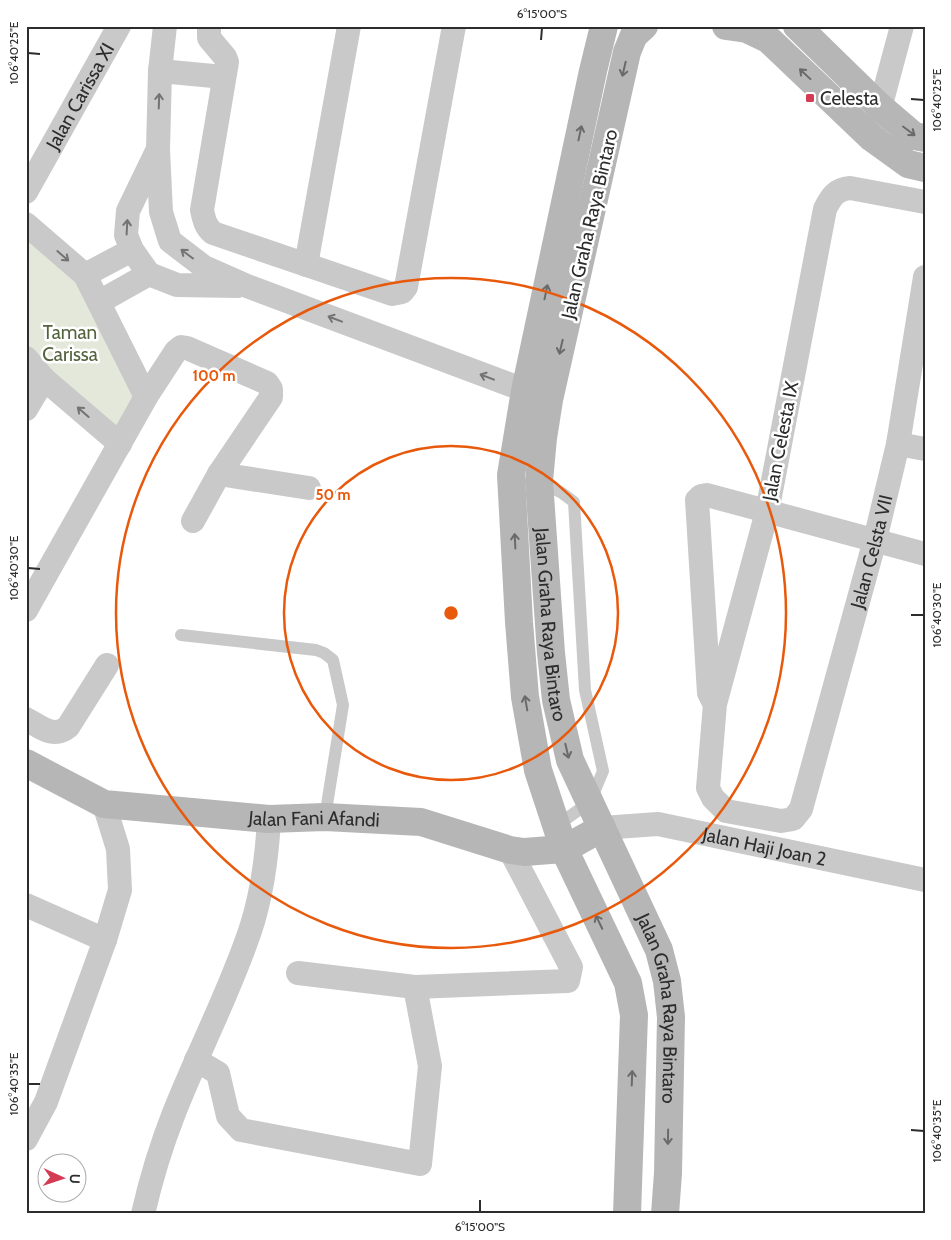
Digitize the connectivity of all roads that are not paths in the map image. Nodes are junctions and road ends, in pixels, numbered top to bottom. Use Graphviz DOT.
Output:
graph roads {
  1 [pos="119,26"];
  2 [pos="165,26"];
  3 [pos="209,26"];
  4 [pos="349,26"];
  5 [pos="454,26"];
  6 [pos="604,26"];
  7 [pos="644,26"];
  8 [pos="726,26"];
  9 [pos="797,26"];
  10 [pos="902,26"];
  11 [pos="160,71"];
  12 [pos="224,77"];
  13 [pos="880,107"];
  14 [pos="872,138"];
  15 [pos="925,138"];
  16 [pos="158,150"];
  17 [pos="925,168"];
  18 [pos="26,192"];
  19 [pos="925,202"];
  20 [pos="26,224"];
  21 [pos="132,250"];
  22 [pos="306,265"];
  23 [pos="149,274"];
  24 [pos="85,275"];
  25 [pos="925,277"];
  26 [pos="246,286"];
  27 [pos="99,302"];
  28 [pos="26,358"];
  29 [pos="44,378"];
  30 [pos="537,395"];
  31 [pos="146,397"];
  32 [pos="26,409"];
  33 [pos="120,444"];
  34 [pos="898,444"];
  35 [pos="925,449"];
  36 [pos="219,474"];
  37 [pos="309,488"];
  38 [pos="767,512"];
  39 [pos="193,521"];
  40 [pos="875,540"];
  41 [pos="925,554"];
  42 [pos="26,610"];
  43 [pos="181,635"];
  44 [pos="106,665"];
  45 [pos="715,704"];
  46 [pos="26,719"];
  47 [pos="26,763"];
  48 [pos="713,798"];
  49 [pos="590,802"];
  50 [pos="104,804"];
  51 [pos="325,817"];
  52 [pos="269,819"];
  53 [pos="602,828"];
  54 [pos="560,838"];
  55 [pos="510,850"];
  56 [pos="925,880"];
  57 [pos="26,905"];
  58 [pos="105,940"];
  59 [pos="298,973"];
  60 [pos="415,987"];
  61 [pos="196,1060"];
  62 [pos="26,1139"];
  63 [pos="143,1214"];
  64 [pos="627,1214"];
  65 [pos="664,1214"];
  1 -- 18 [label="street, Jalan Carissa XI"];
  2 -- 11 [label="street"];
  3 -- 12 [label="street"];
  4 -- 22 [label="street"];
  5 -- 22 [label="street"];
  30 -- 6 [label="main road, Jalan Graha Raya Bintaro, one-way"];
  7 -- 30 [label="main road, Jalan Graha Raya Bintaro, one-way"];
  14 -- 8 [label="main road, one-way"];
  9 -- 13 [label="main road"];
  10 -- 13 [label="street"];
  11 -- 12 [label="street"];
  16 -- 11 [label="street, one-way"];
  12 -- 22 [label="street"];
  13 -- 14 [label="street"];
  13 -- 15 [label="main road, one-way"];
  14 -- 17 [label="main road"];
  21 -- 16 [label="street, one-way"];
  26 -- 16 [label="street, one-way"];
  19 -- 38 [label="street, Jalan Celesta IX"];
  20 -- 24 [label="street, one-way"];
  21 -- 23 [label="street"];
  21 -- 24 [label="street"];
  23 -- 26 [label="street"];
  23 -- 27 [label="street"];
  24 -- 27 [label="street"];
  25 -- 34 [label="street, Jalan Celsta VII"];
  30 -- 26 [label="street, one-way"];
  27 -- 31 [label="street"];
  28 -- 29 [label="street"];
  29 -- 32 [label="street"];
  33 -- 29 [label="street, one-way"];
  30 -- 49 [label="main road, Jalan Graha Raya Bintaro"];
  54 -- 30 [label="main road, Jalan Graha Raya Bintaro, one-way"];
  31 -- 33 [label="street"];
  31 -- 36 [label="street"];
  33 -- 42 [label="street"];
  34 -- 35 [label="street"];
  34 -- 40 [label="street, Jalan Celsta VII"];
  36 -- 37 [label="street"];
  36 -- 39 [label="street"];
  38 -- 40 [label="street"];
  38 -- 45 [label="street, Jalan Celesta IX"];
  38 -- 45 [label="street, Jalan Celesta IX"];
  40 -- 41 [label="street"];
  40 -- 48 [label="street, Jalan Celsta VII"];
  43 -- 51 [label="lane"];
  44 -- 46 [label="street"];
  45 -- 48 [label="street, Jalan Celesta IX"];
  47 -- 50 [label="main road, Jalan Fani Afandi"];
  49 -- 53 [label="main road, Jalan Graha Raya Bintaro"];
  49 -- 54 [label="lane"];
  50 -- 52 [label="main road, Jalan Fani Afandi"];
  50 -- 58 [label="street"];
  51 -- 52 [label="main road, Jalan Fani Afandi"];
  51 -- 55 [label="main road, Jalan Fani Afandi"];
  52 -- 61 [label="street"];
  53 -- 54 [label="main road, Jalan Fani Afandi"];
  53 -- 56 [label="street, Jalan Haji Joan 2"];
  53 -- 65 [label="main road, Jalan Graha Raya Bintaro, one-way"];
  54 -- 55 [label="main road, Jalan Fani Afandi"];
  64 -- 54 [label="main road, Jalan Graha Raya Bintaro, one-way"];
  55 -- 60 [label="street"];
  57 -- 58 [label="street"];
  58 -- 62 [label="street"];
  59 -- 60 [label="street"];
  60 -- 61 [label="street"];
  61 -- 63 [label="street"];
}
